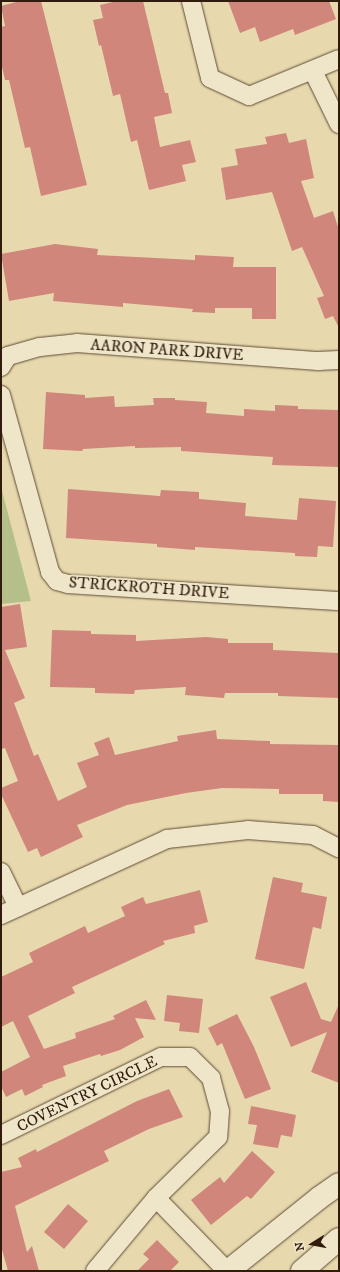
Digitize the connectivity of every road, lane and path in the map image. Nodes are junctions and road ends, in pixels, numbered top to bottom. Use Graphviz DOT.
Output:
graph roads {
  1 [pos="191,1"];
  2 [pos="339,59"];
  3 [pos="313,70"];
  4 [pos="339,124"];
  5 [pos="339,360"];
  6 [pos="1,367"];
  7 [pos="1,395"];
  8 [pos="339,601"];
  9 [pos="339,848"];
  10 [pos="1,872"];
  11 [pos="18,907"];
  12 [pos="1,915"];
  13 [pos="1,1135"];
  14 [pos="339,1184"];
  15 [pos="156,1198"];
  16 [pos="339,1239"];
  17 [pos="95,1271"];
  18 [pos="228,1271"];
  19 [pos="302,1271"];
  1 -- 3 [label="street"];
  2 -- 3 [label="street"];
  3 -- 4 [label="street"];
  5 -- 6 [label="street, AARON PARK DRIVE"];
  7 -- 8 [label="street, STRICKROTH DRIVE"];
  9 -- 11 [label="street"];
  10 -- 11 [label="street"];
  11 -- 12 [label="street"];
  13 -- 15 [label="street, COVENTRY CIRCLE"];
  14 -- 18 [label="main road"];
  15 -- 17 [label="street, COVENTRY CIRCLE"];
  15 -- 18 [label="street"];
  16 -- 19 [label="main road"];
}
